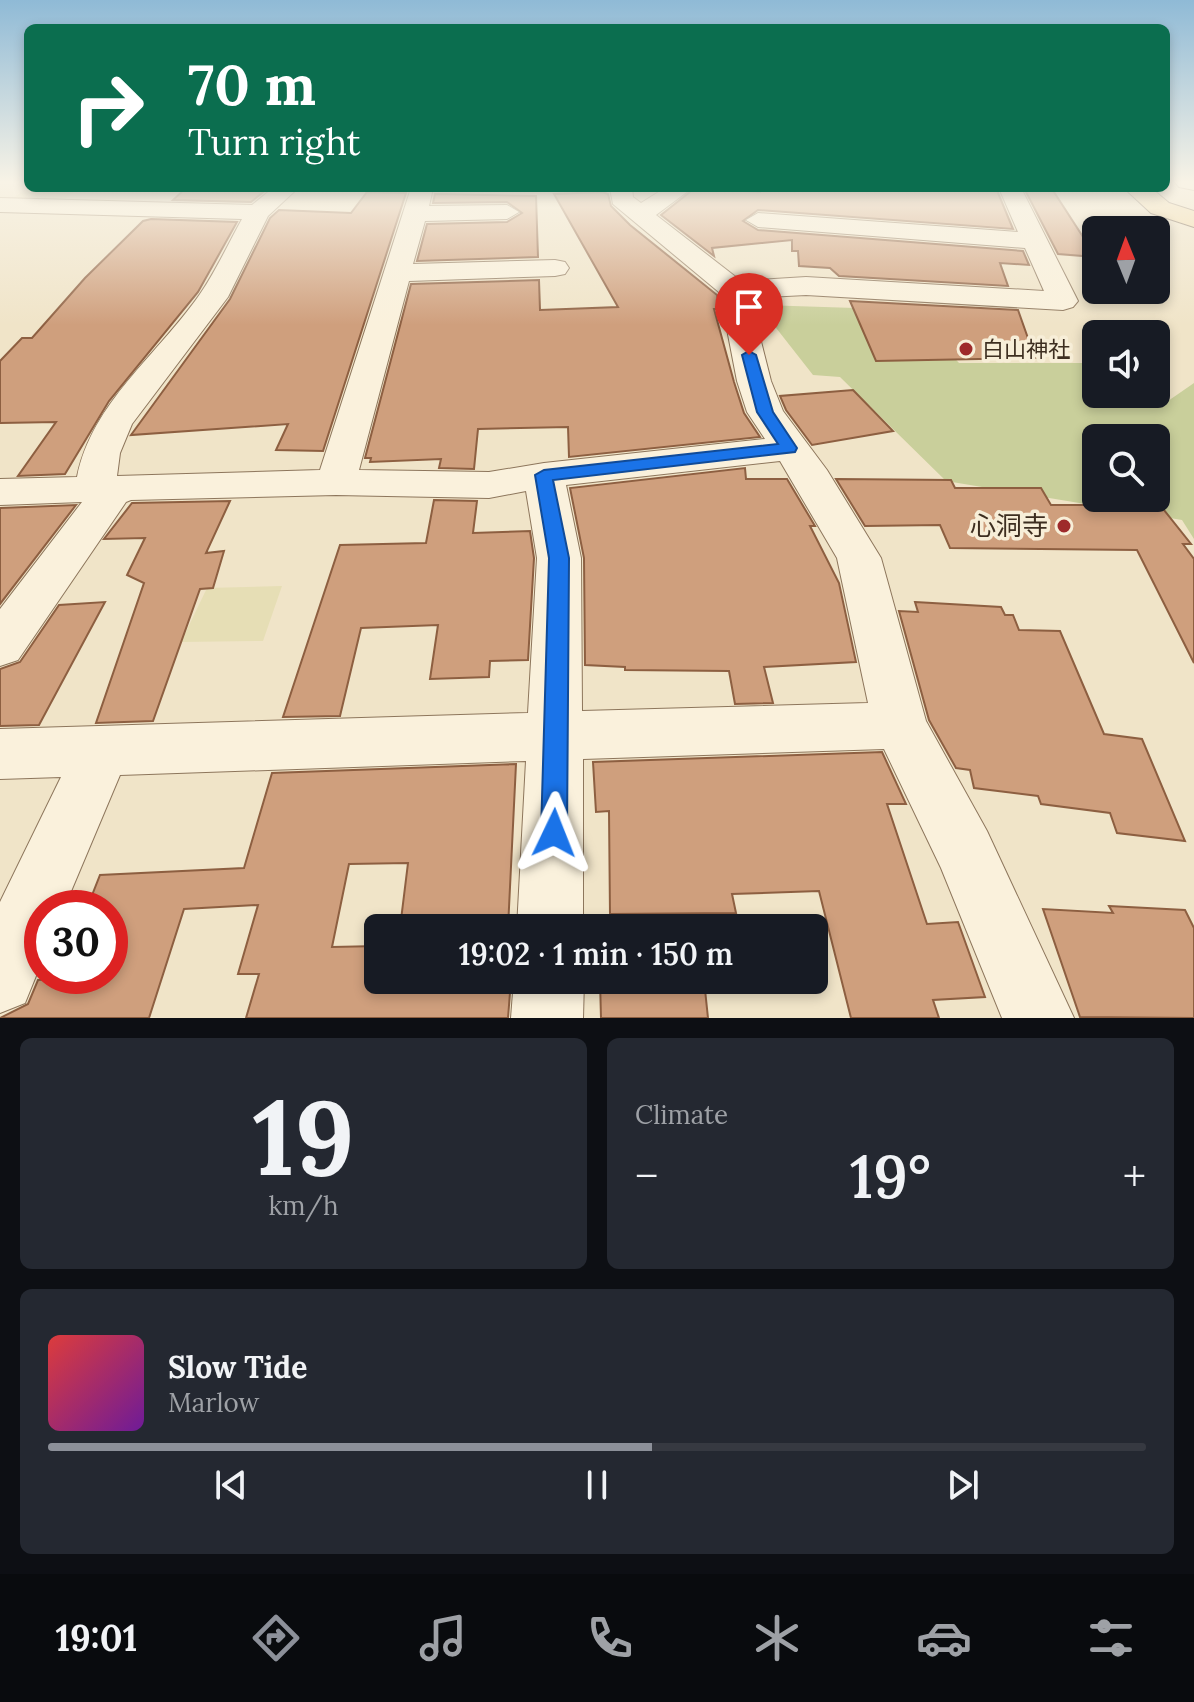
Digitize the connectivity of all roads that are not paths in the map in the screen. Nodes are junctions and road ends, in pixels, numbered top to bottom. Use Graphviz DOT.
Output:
graph roads {
  1 [pos="249,230"];
  2 [pos="412,230"];
  3 [pos="662,230"];
  4 [pos="765,230"];
  5 [pos="884,230"];
  6 [pos="1030,230"];
  7 [pos="1036,241"];
  8 [pos="791,264"];
  9 [pos="555,268"];
  10 [pos="400,273"];
  11 [pos="734,290"];
  12 [pos="789,448"];
  13 [pos="544,475"];
  14 [pos="336,482"];
  15 [pos="103,491"];
  16 [pos="0,492"];
  17 [pos="0,646"];
  18 [pos="900,725"];
  19 [pos="557,738"];
  20 [pos="102,751"];
  21 [pos="0,754"];
  22 [pos="551,914"];
  23 [pos="0,978"];
  24 [pos="548,994"];
  25 [pos="547,1018"];
  26 [pos="1038,1018"];
  1 -- 15 [label="street"];
  2 -- 10 [label="street"];
  3 -- 11 [label="street"];
  4 -- 8 [label="street"];
  5 -- 7 [label="street"];
  6 -- 7 [label="street"];
  7 -- 8 [label="street"];
  8 -- 11 [label="street"];
  9 -- 10 [label="street"];
  10 -- 14 [label="street"];
  11 -- 12 [label="street"];
  12 -- 13 [label="street"];
  12 -- 18 [label="street"];
  13 -- 14 [label="street"];
  13 -- 19 [label="street"];
  14 -- 15 [label="street"];
  15 -- 16 [label="street"];
  15 -- 17 [label="street"];
  18 -- 19 [label="street"];
  18 -- 26 [label="street"];
  19 -- 20 [label="street"];
  19 -- 22 [label="street"];
  20 -- 21 [label="street"];
  20 -- 23 [label="street"];
  24 -- 25 [label="street"];
}
